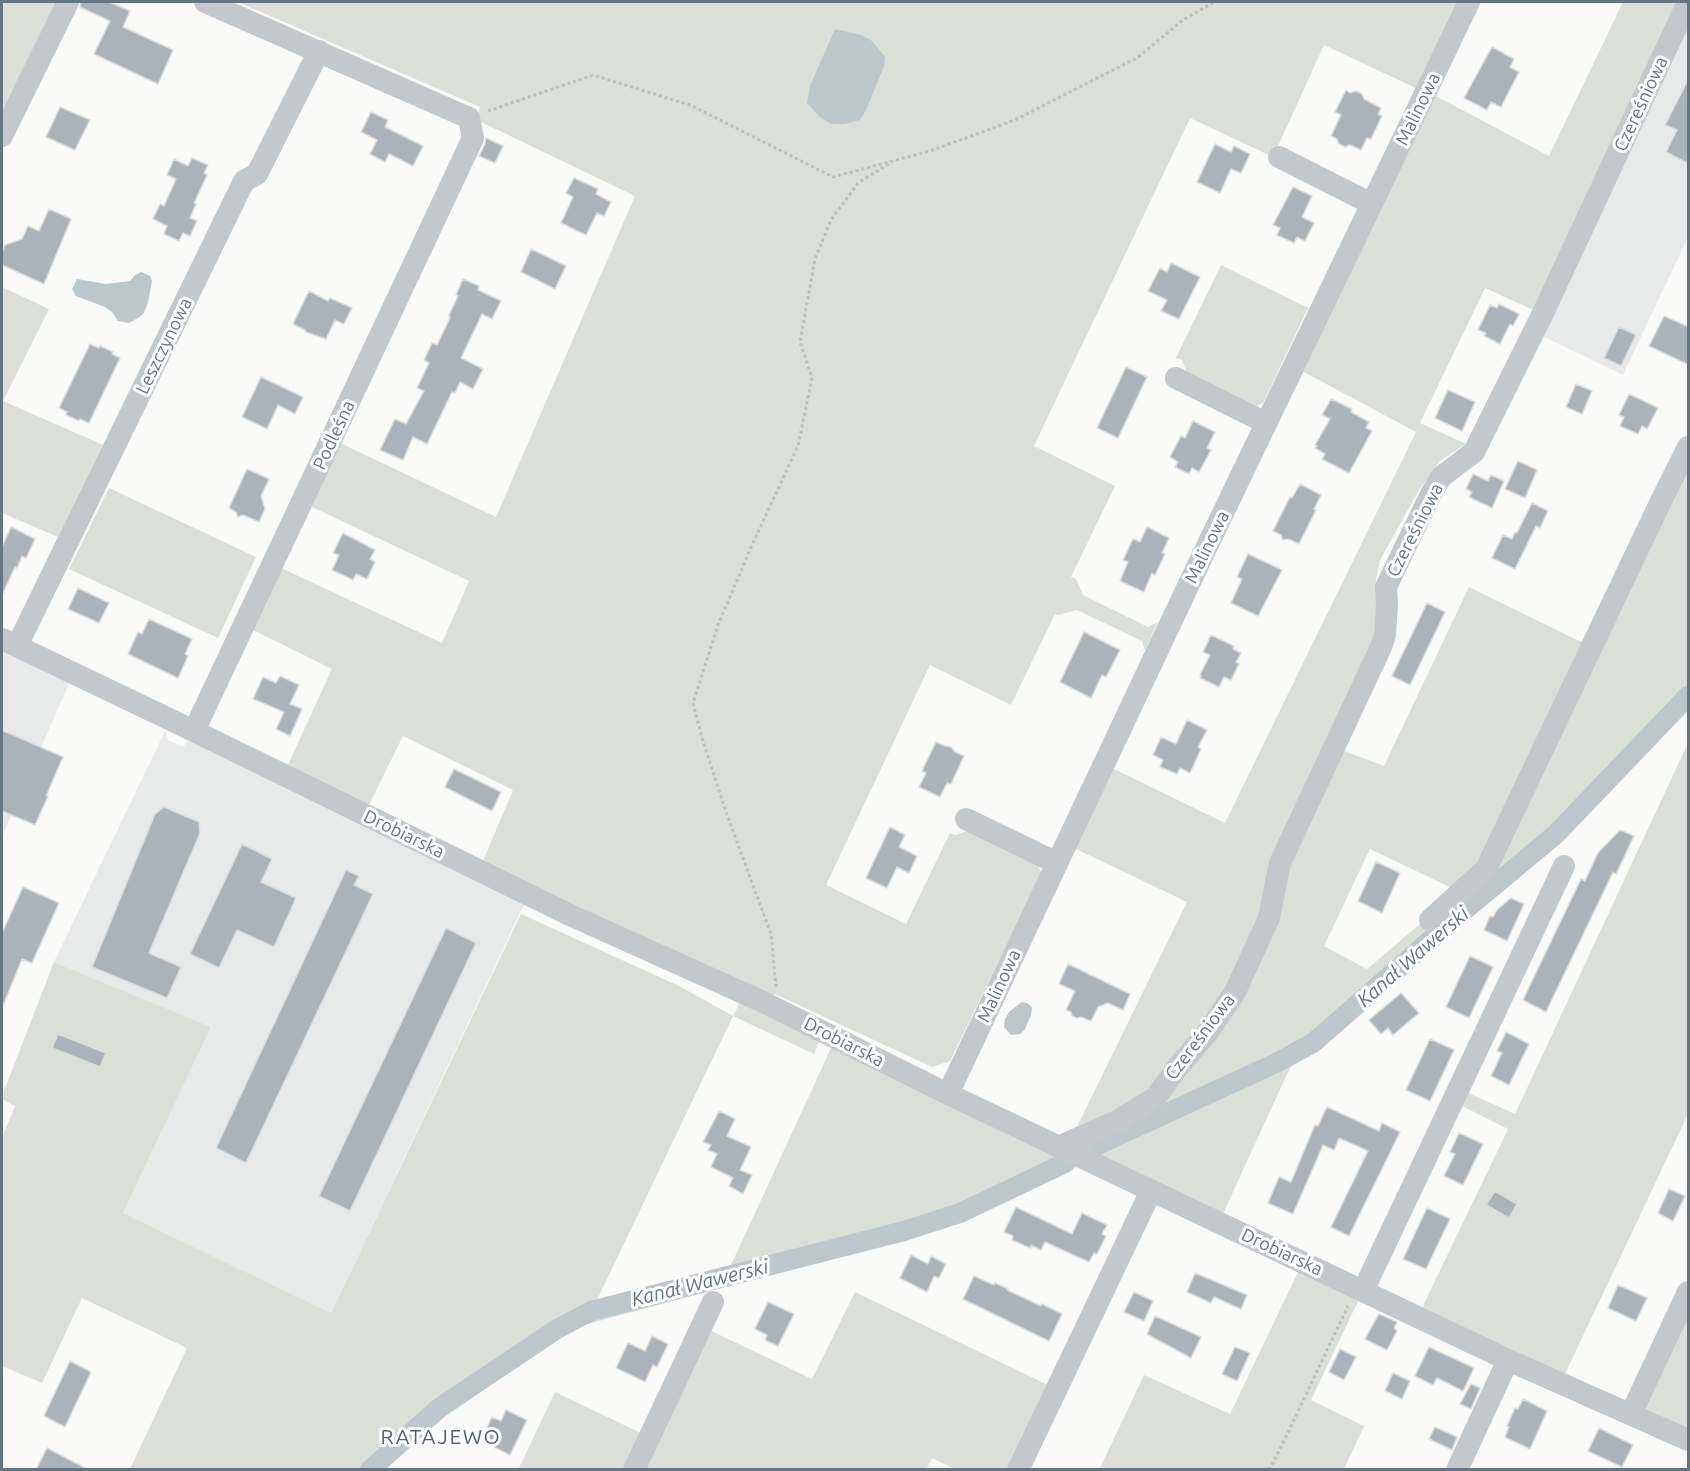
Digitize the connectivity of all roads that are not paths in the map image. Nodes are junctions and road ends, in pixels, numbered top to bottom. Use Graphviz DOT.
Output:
graph roads {
  1 [pos="68,2"];
  2 [pos="205,2"];
  3 [pos="1469,2"];
  4 [pos="1689,2"];
  5 [pos="319,51"];
  6 [pos="2,136"];
  7 [pos="1279,157"];
  8 [pos="1372,204"];
  9 [pos="1176,378"];
  10 [pos="1266,423"];
  11 [pos="1689,447"];
  12 [pos="9,643"];
  13 [pos="194,731"];
  14 [pos="966,819"];
  15 [pos="1058,862"];
  16 [pos="1564,866"];
  17 [pos="1430,920"];
  18 [pos="948,1094"];
  19 [pos="1058,1147"];
  20 [pos="1151,1191"];
  21 [pos="1360,1289"];
  22 [pos="1689,1292"];
  23 [pos="714,1302"];
  24 [pos="1508,1360"];
  25 [pos="1631,1414"];
  26 [pos="1689,1440"];
  27 [pos="634,1470"];
  28 [pos="1018,1470"];
  29 [pos="1457,1470"];
  1 -- 6 [label="street"];
  2 -- 5 [label="street"];
  3 -- 8 [label="street, Malinowa"];
  4 -- 19 [label="street, Czereśniowa"];
  5 -- 12 [label="street, Leszczynowa"];
  5 -- 13 [label="street, Podleśna"];
  7 -- 8 [label="street"];
  8 -- 10 [label="street, Malinowa"];
  9 -- 10 [label="street"];
  10 -- 15 [label="street, Malinowa"];
  11 -- 17 [label="street"];
  12 -- 13 [label="street, Drobiarska"];
  13 -- 18 [label="street, Drobiarska"];
  14 -- 15 [label="street"];
  15 -- 18 [label="street, Malinowa"];
  16 -- 21 [label="street"];
  18 -- 19 [label="street, Drobiarska"];
  19 -- 20 [label="street, Drobiarska"];
  20 -- 21 [label="street, Drobiarska"];
  20 -- 28 [label="street"];
  21 -- 24 [label="street, Drobiarska"];
  22 -- 25 [label="street"];
  23 -- 27 [label="street"];
  24 -- 25 [label="street, Drobiarska"];
  24 -- 29 [label="street"];
  25 -- 26 [label="street, Drobiarska"];
}
